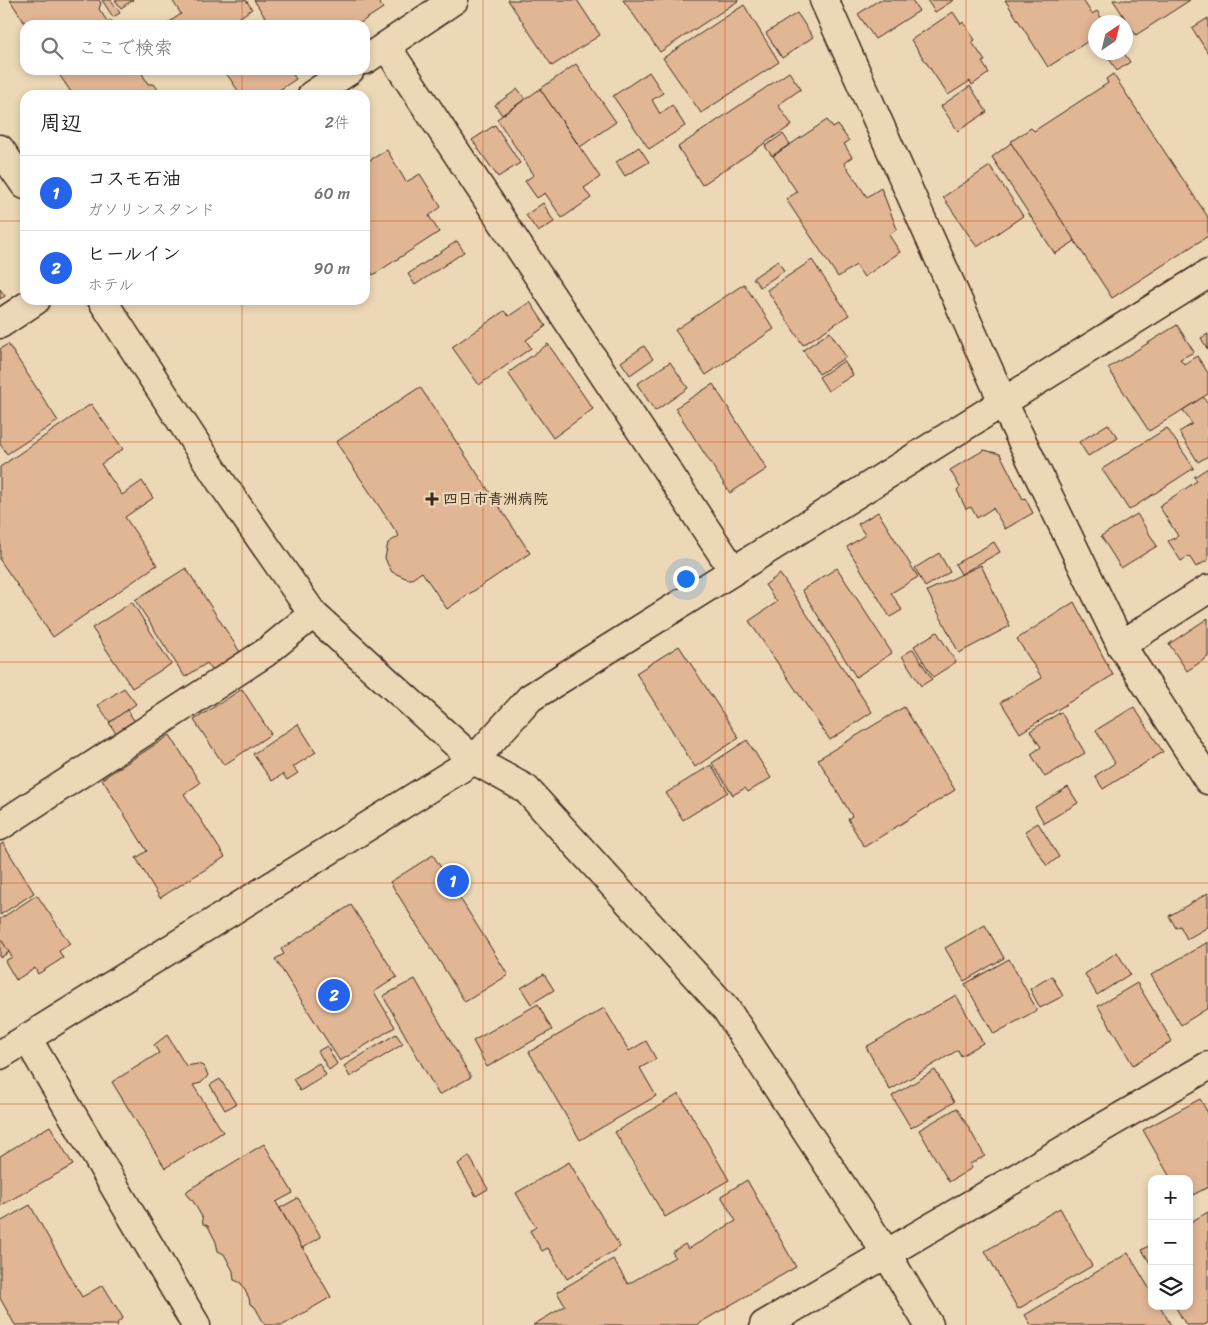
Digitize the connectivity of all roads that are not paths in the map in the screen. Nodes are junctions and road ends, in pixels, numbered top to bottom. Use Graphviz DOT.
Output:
graph roads {
  1 [pos="454,0"];
  2 [pos="824,0"];
  3 [pos="376,53"];
  4 [pos="342,75"];
  5 [pos="320,90"];
  6 [pos="0,149"];
  7 [pos="20,178"];
  8 [pos="1208,274"];
  9 [pos="28,305"];
  10 [pos="105,305"];
  11 [pos="0,324"];
  12 [pos="1003,402"];
  13 [pos="732,570"];
  14 [pos="1208,589"];
  15 [pos="313,614"];
  16 [pos="1121,645"];
  17 [pos="474,760"];
  18 [pos="1208,780"];
  19 [pos="0,826"];
  20 [pos="27,1038"];
  21 [pos="0,1055"];
  22 [pos="1208,1066"];
  23 [pos="886,1253"];
  24 [pos="196,1325"];
  25 [pos="764,1325"];
  26 [pos="929,1325"];
  1 -- 3 [label="street"];
  2 -- 12 [label="street"];
  3 -- 13 [label="street"];
  4 -- 5 [label="street"];
  6 -- 7 [label="street"];
  8 -- 12 [label="street"];
  9 -- 11 [label="street"];
  10 -- 15 [label="street"];
  12 -- 13 [label="street"];
  12 -- 16 [label="street"];
  13 -- 17 [label="street"];
  14 -- 16 [label="street"];
  15 -- 17 [label="street"];
  15 -- 19 [label="street"];
  16 -- 18 [label="street"];
  17 -- 20 [label="street"];
  17 -- 23 [label="street"];
  20 -- 21 [label="street"];
  20 -- 24 [label="street"];
  22 -- 23 [label="street"];
  23 -- 25 [label="street"];
  23 -- 26 [label="street"];
}
